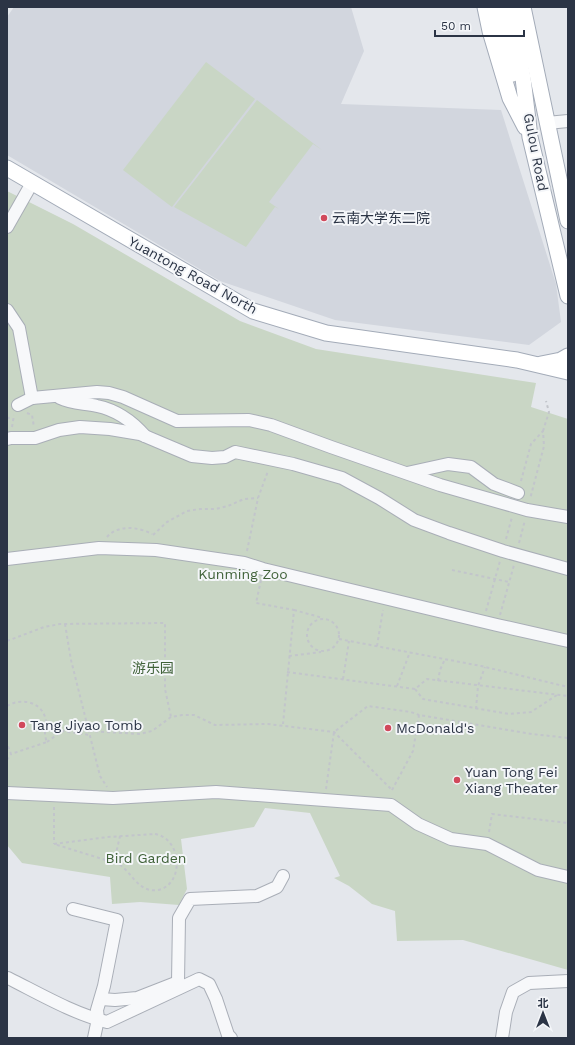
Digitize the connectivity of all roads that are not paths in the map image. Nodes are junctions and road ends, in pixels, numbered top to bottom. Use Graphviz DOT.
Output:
graph roads {
  1 [pos="485,7"];
  2 [pos="523,7"];
  3 [pos="502,9"];
  4 [pos="568,121"];
  5 [pos="547,124"];
  6 [pos="530,137"];
  7 [pos="7,168"];
  8 [pos="32,182"];
  9 [pos="568,221"];
  10 [pos="7,227"];
  11 [pos="568,296"];
  12 [pos="7,310"];
  13 [pos="568,356"];
  14 [pos="568,363"];
  15 [pos="536,365"];
  16 [pos="568,372"];
  17 [pos="58,396"];
  18 [pos="32,398"];
  19 [pos="16,409"];
  20 [pos="146,436"];
  21 [pos="7,439"];
  22 [pos="407,473"];
  23 [pos="518,493"];
  24 [pos="568,517"];
  25 [pos="7,559"];
  26 [pos="568,569"];
  27 [pos="568,641"];
  28 [pos="7,793"];
  29 [pos="283,876"];
  30 [pos="568,878"];
  31 [pos="73,909"];
  32 [pos="8,978"];
  33 [pos="568,981"];
  34 [pos="101,999"];
  35 [pos="98,1019"];
  36 [pos="94,1038"];
  37 [pos="231,1038"];
  38 [pos="502,1038"];
  1 -- 6 [label="main road"];
  2 -- 5 [label="main road, Gulou Road"];
  3 -- 6 [label="main road"];
  4 -- 5 [label="street"];
  5 -- 9 [label="main road, Gulou Road"];
  6 -- 11 [label="main road, Gulou Road"];
  7 -- 8 [label="main road, Yuantong Road North"];
  8 -- 10 [label="street"];
  8 -- 15 [label="main road, Yuantong Road North"];
  12 -- 18 [label="street"];
  13 -- 15 [label="main road"];
  14 -- 15 [label="main road, Yuantong Road North"];
  15 -- 16 [label="main road, Yuantong Road North"];
  17 -- 18 [label="street"];
  17 -- 20 [label="street"];
  17 -- 22 [label="street"];
  18 -- 19 [label="street"];
  20 -- 21 [label="street"];
  20 -- 26 [label="street"];
  22 -- 23 [label="street"];
  22 -- 24 [label="street"];
  25 -- 27 [label="street"];
  28 -- 30 [label="street"];
  29 -- 34 [label="street"];
  31 -- 34 [label="street"];
  32 -- 35 [label="street"];
  33 -- 38 [label="street"];
  34 -- 35 [label="street"];
  35 -- 36 [label="street"];
  35 -- 37 [label="street"];
}
